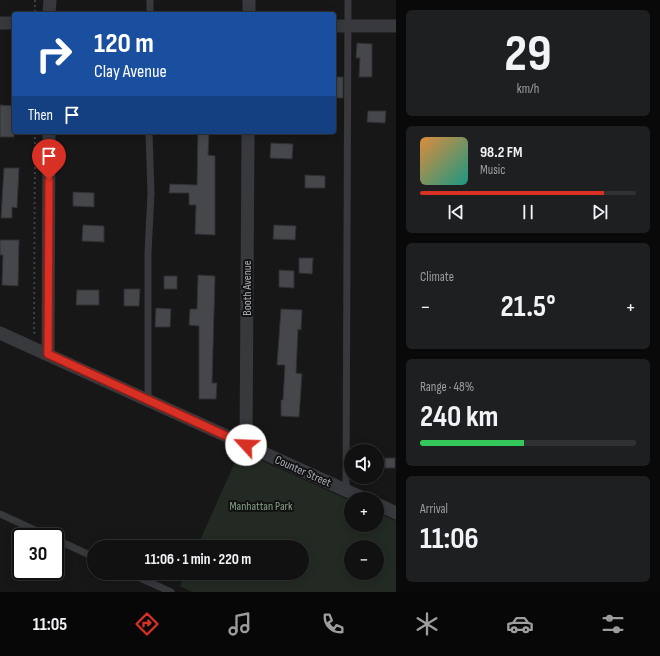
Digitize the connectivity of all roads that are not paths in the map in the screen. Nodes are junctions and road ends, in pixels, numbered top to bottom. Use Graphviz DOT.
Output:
graph roads {
  1 [pos="50,0"];
  2 [pos="150,0"];
  3 [pos="249,0"];
  4 [pos="348,0"];
  5 [pos="50,12"];
  6 [pos="150,12"];
  7 [pos="249,12"];
  8 [pos="0,22"];
  9 [pos="12,23"];
  10 [pos="336,26"];
  11 [pos="348,26"];
  12 [pos="396,26"];
  13 [pos="49,134"];
  14 [pos="149,134"];
  15 [pos="248,134"];
  16 [pos="0,333"];
  17 [pos="48,354"];
  18 [pos="148,400"];
  19 [pos="246,445"];
  20 [pos="346,490"];
  21 [pos="350,492"];
  22 [pos="384,507"];
  23 [pos="396,513"];
  24 [pos="0,514"];
  25 [pos="30,528"];
  26 [pos="64,544"];
  27 [pos="87,554"];
  28 [pos="144,580"];
  29 [pos="170,592"];
  1 -- 5 [label="street"];
  2 -- 6 [label="lane"];
  3 -- 7 [label="street"];
  4 -- 11 [label="lane"];
  8 -- 9 [label="street"];
  10 -- 11 [label="street"];
  11 -- 12 [label="street"];
  11 -- 20 [label="lane"];
  13 -- 17 [label="street"];
  14 -- 18 [label="lane"];
  15 -- 19 [label="street, Booth Avenue"];
  16 -- 17 [label="street, Counter Street"];
  17 -- 18 [label="street, Counter Street"];
  18 -- 19 [label="street, Counter Street"];
  19 -- 20 [label="street, Counter Street"];
  20 -- 21 [label="street, Counter Street"];
  22 -- 23 [label="street"];
  24 -- 25 [label="lane"];
  26 -- 27 [label="lane"];
  28 -- 29 [label="lane"];
}
